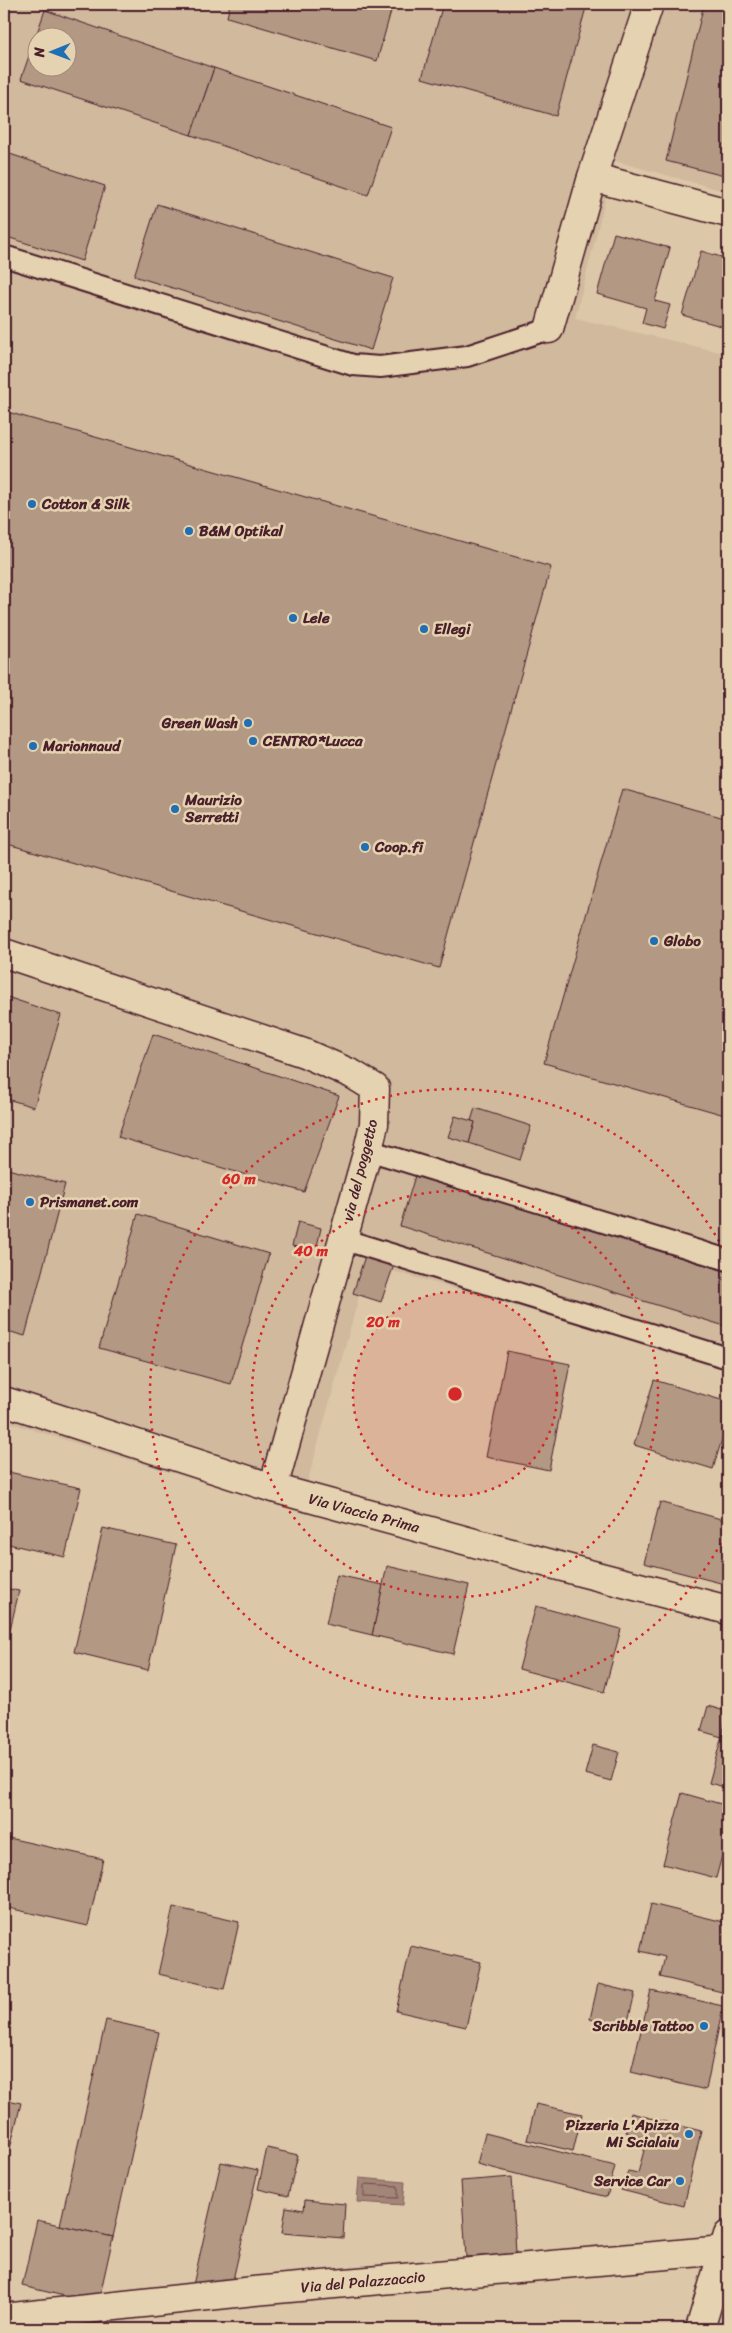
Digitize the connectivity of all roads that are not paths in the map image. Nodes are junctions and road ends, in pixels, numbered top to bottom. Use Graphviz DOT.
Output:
graph roads {
  1 [pos="649,4"];
  2 [pos="592,177"];
  3 [pos="728,214"];
  4 [pos="4,256"];
  5 [pos="549,329"];
  6 [pos="4,953"];
  7 [pos="368,1150"];
  8 [pos="342,1239"];
  9 [pos="728,1260"];
  10 [pos="728,1358"];
  11 [pos="4,1401"];
  12 [pos="272,1488"];
  13 [pos="728,1610"];
  14 [pos="726,2243"];
  15 [pos="6,2321"];
  16 [pos="700,2329"];
  1 -- 2 [label="street"];
  2 -- 3 [label="street"];
  2 -- 5 [label="street"];
  4 -- 5 [label="lane"];
  6 -- 7 [label="street, via del poggetto"];
  7 -- 8 [label="street, via del poggetto"];
  7 -- 9 [label="lane"];
  8 -- 10 [label="lane"];
  8 -- 12 [label="street, via del poggetto"];
  11 -- 12 [label="street, Via Viaccia Prima"];
  12 -- 13 [label="street, Via Viaccia Prima"];
  14 -- 15 [label="street, Via del Palazzaccio"];
  14 -- 16 [label="street"];
}
